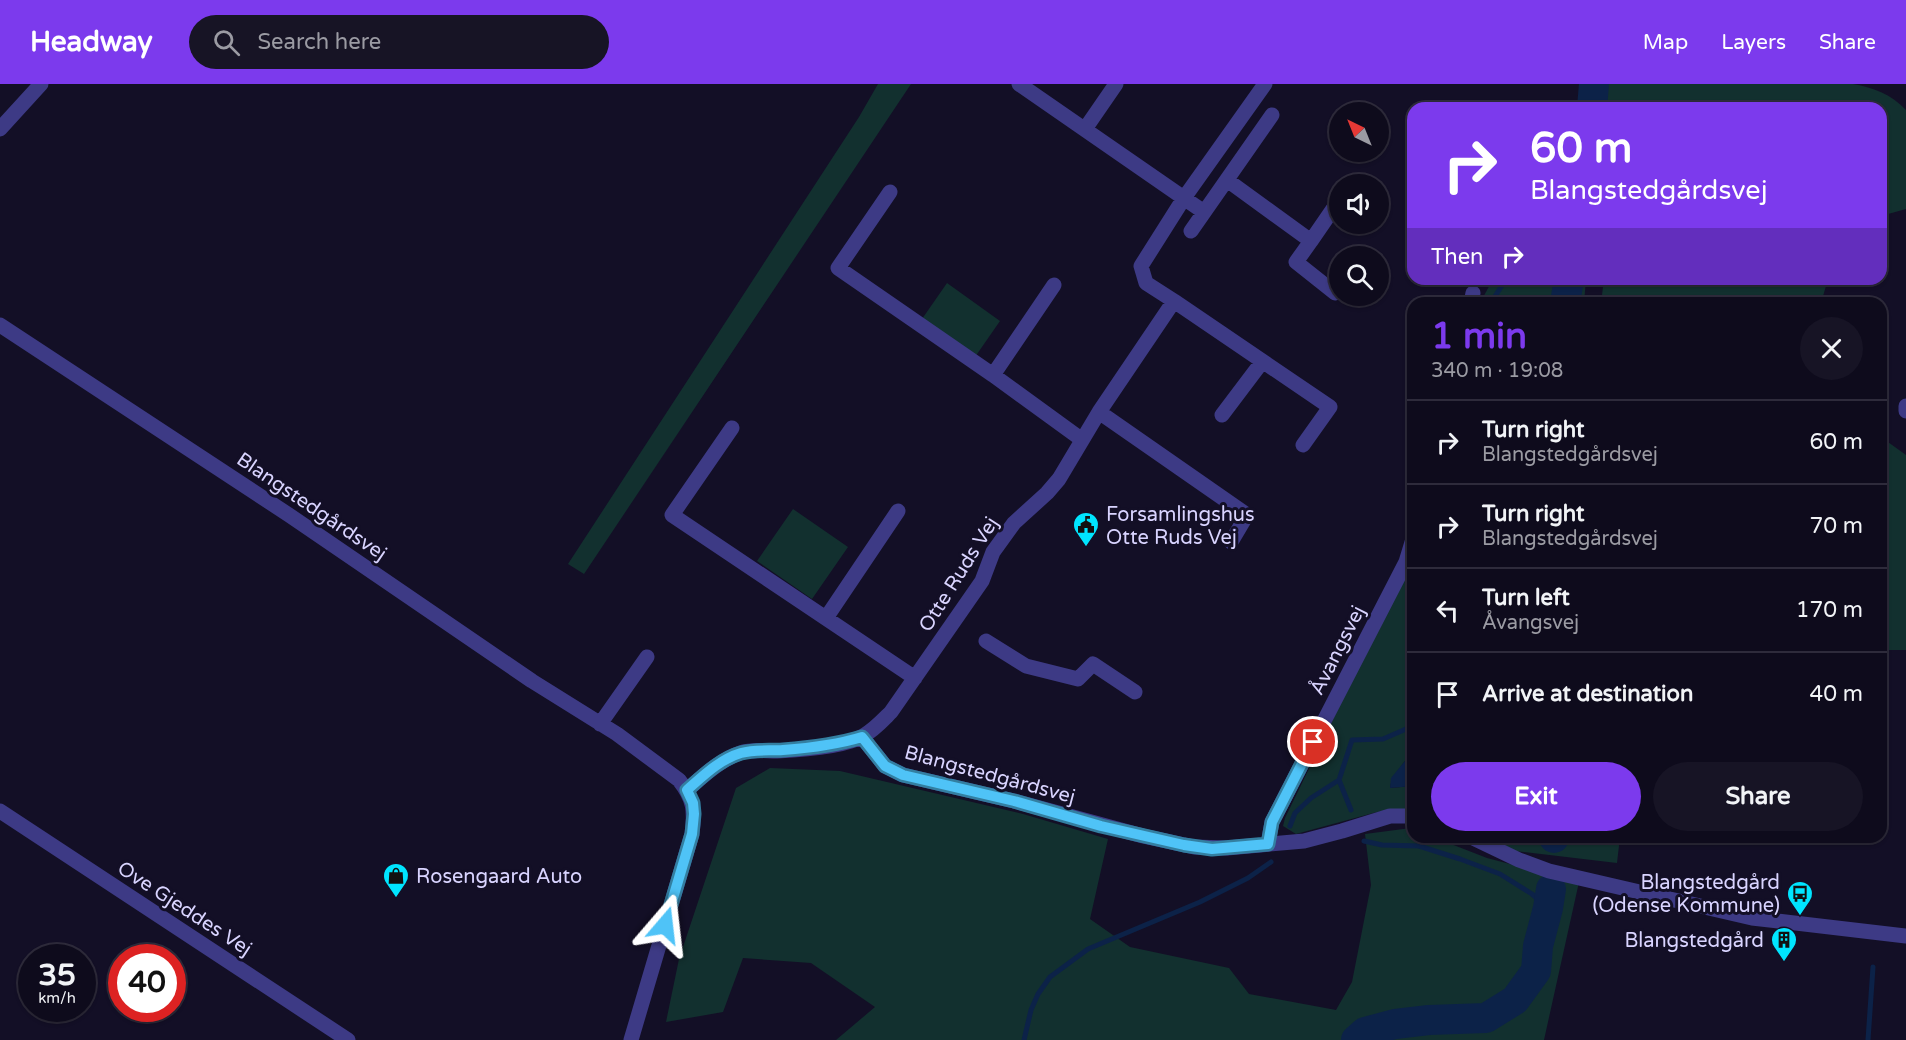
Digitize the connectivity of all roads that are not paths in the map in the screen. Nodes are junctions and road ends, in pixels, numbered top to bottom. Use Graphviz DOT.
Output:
graph roads {
  1 [pos="41,84"];
  2 [pos="1019,84"];
  3 [pos="1116,84"];
  4 [pos="1265,84"];
  5 [pos="1272,115"];
  6 [pos="0,129"];
  7 [pos="1084,129"];
  8 [pos="1227,180"];
  9 [pos="890,192"];
  10 [pos="1184,198"];
  11 [pos="1204,212"];
  12 [pos="1329,215"];
  13 [pos="1191,231"];
  14 [pos="1311,241"];
  15 [pos="1054,285"];
  16 [pos="1329,288"];
  17 [pos="1174,301"];
  18 [pos="0,325"];
  19 [pos="1262,362"];
  20 [pos="993,375"];
  21 [pos="1906,406"];
  22 [pos="1906,411"];
  23 [pos="1099,412"];
  24 [pos="1222,415"];
  25 [pos="732,428"];
  26 [pos="1081,439"];
  27 [pos="1303,445"];
  28 [pos="898,511"];
  29 [pos="1231,542"];
  30 [pos="1407,559"];
  31 [pos="826,618"];
  32 [pos="986,641"];
  33 [pos="647,657"];
  34 [pos="915,678"];
  35 [pos="1135,692"];
  36 [pos="600,723"];
  37 [pos="862,737"];
  38 [pos="687,790"];
  39 [pos="0,811"];
  40 [pos="1407,816"];
  41 [pos="1483,843"];
  42 [pos="1268,844"];
  43 [pos="1906,936"];
  44 [pos="348,1040"];
  45 [pos="631,1040"];
  1 -- 6 [label="street"];
  2 -- 7 [label="street"];
  3 -- 7 [label="street"];
  4 -- 10 [label="street"];
  5 -- 8 [label="street"];
  7 -- 10 [label="street"];
  8 -- 11 [label="street"];
  8 -- 14 [label="street"];
  9 -- 20 [label="street"];
  10 -- 11 [label="street"];
  10 -- 17 [label="street"];
  11 -- 13 [label="street"];
  12 -- 14 [label="street"];
  14 -- 16 [label="street"];
  15 -- 20 [label="street"];
  17 -- 19 [label="street"];
  17 -- 23 [label="street, Otte Ruds Vej"];
  18 -- 36 [label="street, Blangstedgårdsvej"];
  19 -- 24 [label="street"];
  19 -- 27 [label="street"];
  20 -- 26 [label="street"];
  21 -- 22 [label="street"];
  23 -- 26 [label="street, Otte Ruds Vej"];
  23 -- 29 [label="street"];
  25 -- 31 [label="street"];
  26 -- 34 [label="street, Otte Ruds Vej"];
  28 -- 31 [label="street"];
  30 -- 42 [label="street, Åvangsvej"];
  31 -- 34 [label="street"];
  32 -- 35 [label="street"];
  33 -- 36 [label="street"];
  34 -- 37 [label="street, Otte Ruds Vej"];
  36 -- 38 [label="street, Blangstedgårdsvej"];
  37 -- 38 [label="street"];
  37 -- 42 [label="street, Blangstedgårdsvej"];
  38 -- 45 [label="street"];
  39 -- 44 [label="street, Ove Gjeddes Vej"];
  40 -- 42 [label="street, Blangstedgårdsvej"];
  41 -- 43 [label="street"];
}
